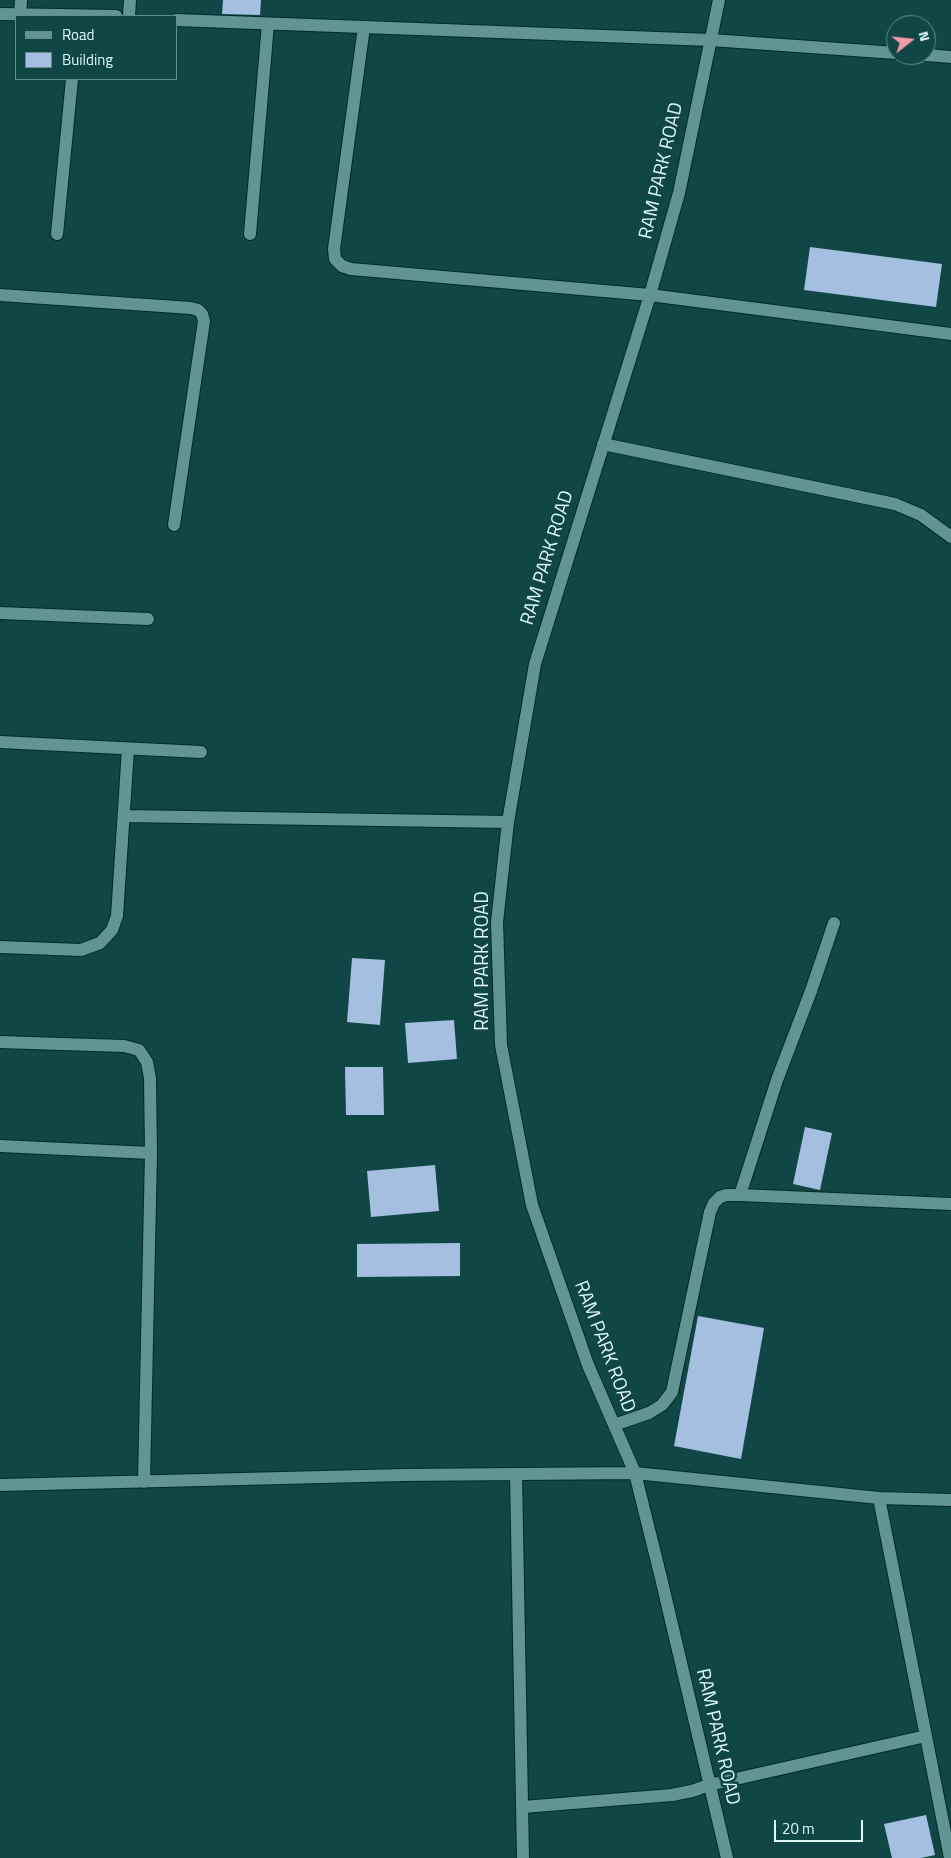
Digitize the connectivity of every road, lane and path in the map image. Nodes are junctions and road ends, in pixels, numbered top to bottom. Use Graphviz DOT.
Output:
graph roads {
  1 [pos="21,0"];
  2 [pos="130,0"];
  3 [pos="719,0"];
  4 [pos="0,14"];
  5 [pos="20,15"];
  6 [pos="129,15"];
  7 [pos="178,20"];
  8 [pos="268,24"];
  9 [pos="364,28"];
  10 [pos="711,40"];
  11 [pos="886,52"];
  12 [pos="936,55"];
  13 [pos="951,56"];
  14 [pos="72,80"];
  15 [pos="57,234"];
  16 [pos="250,234"];
  17 [pos="0,295"];
  18 [pos="650,295"];
  19 [pos="951,334"];
  20 [pos="603,444"];
  21 [pos="174,525"];
  22 [pos="951,537"];
  23 [pos="0,613"];
  24 [pos="148,620"];
  25 [pos="0,742"];
  26 [pos="128,749"];
  27 [pos="200,752"];
  28 [pos="124,816"];
  29 [pos="508,822"];
  30 [pos="834,924"];
  31 [pos="0,947"];
  32 [pos="0,1042"];
  33 [pos="0,1146"];
  34 [pos="151,1153"];
  35 [pos="740,1195"];
  36 [pos="951,1204"];
  37 [pos="614,1425"];
  38 [pos="635,1473"];
  39 [pos="516,1474"];
  40 [pos="144,1482"];
  41 [pos="0,1485"];
  42 [pos="879,1498"];
  43 [pos="951,1500"];
  44 [pos="926,1736"];
  45 [pos="708,1784"];
  46 [pos="522,1807"];
  47 [pos="524,1858"];
  48 [pos="727,1858"];
  49 [pos="950,1858"];
  1 -- 5 [label="street"];
  2 -- 6 [label="street"];
  3 -- 10 [label="street, RAM PARK ROAD"];
  4 -- 5 [label="street"];
  7 -- 8 [label="street"];
  8 -- 9 [label="street"];
  8 -- 16 [label="street"];
  9 -- 10 [label="street"];
  9 -- 18 [label="street"];
  10 -- 11 [label="street"];
  10 -- 18 [label="street, RAM PARK ROAD"];
  12 -- 13 [label="street"];
  14 -- 15 [label="street"];
  17 -- 21 [label="street"];
  18 -- 19 [label="street"];
  18 -- 20 [label="street, RAM PARK ROAD"];
  20 -- 22 [label="street"];
  20 -- 29 [label="street, RAM PARK ROAD"];
  23 -- 24 [label="street"];
  25 -- 26 [label="street"];
  26 -- 27 [label="street"];
  26 -- 28 [label="street"];
  28 -- 29 [label="street"];
  28 -- 31 [label="street"];
  29 -- 37 [label="street, RAM PARK ROAD"];
  30 -- 35 [label="street"];
  32 -- 34 [label="street"];
  33 -- 34 [label="street"];
  34 -- 40 [label="street"];
  35 -- 36 [label="street"];
  35 -- 37 [label="street"];
  37 -- 38 [label="street, RAM PARK ROAD"];
  38 -- 39 [label="street"];
  38 -- 42 [label="street"];
  38 -- 45 [label="street, RAM PARK ROAD"];
  39 -- 40 [label="street"];
  39 -- 46 [label="street"];
  40 -- 41 [label="street"];
  42 -- 43 [label="street"];
  42 -- 44 [label="street"];
  44 -- 45 [label="street"];
  44 -- 49 [label="street"];
  45 -- 46 [label="street"];
  45 -- 48 [label="street, RAM PARK ROAD"];
  46 -- 47 [label="street"];
}
